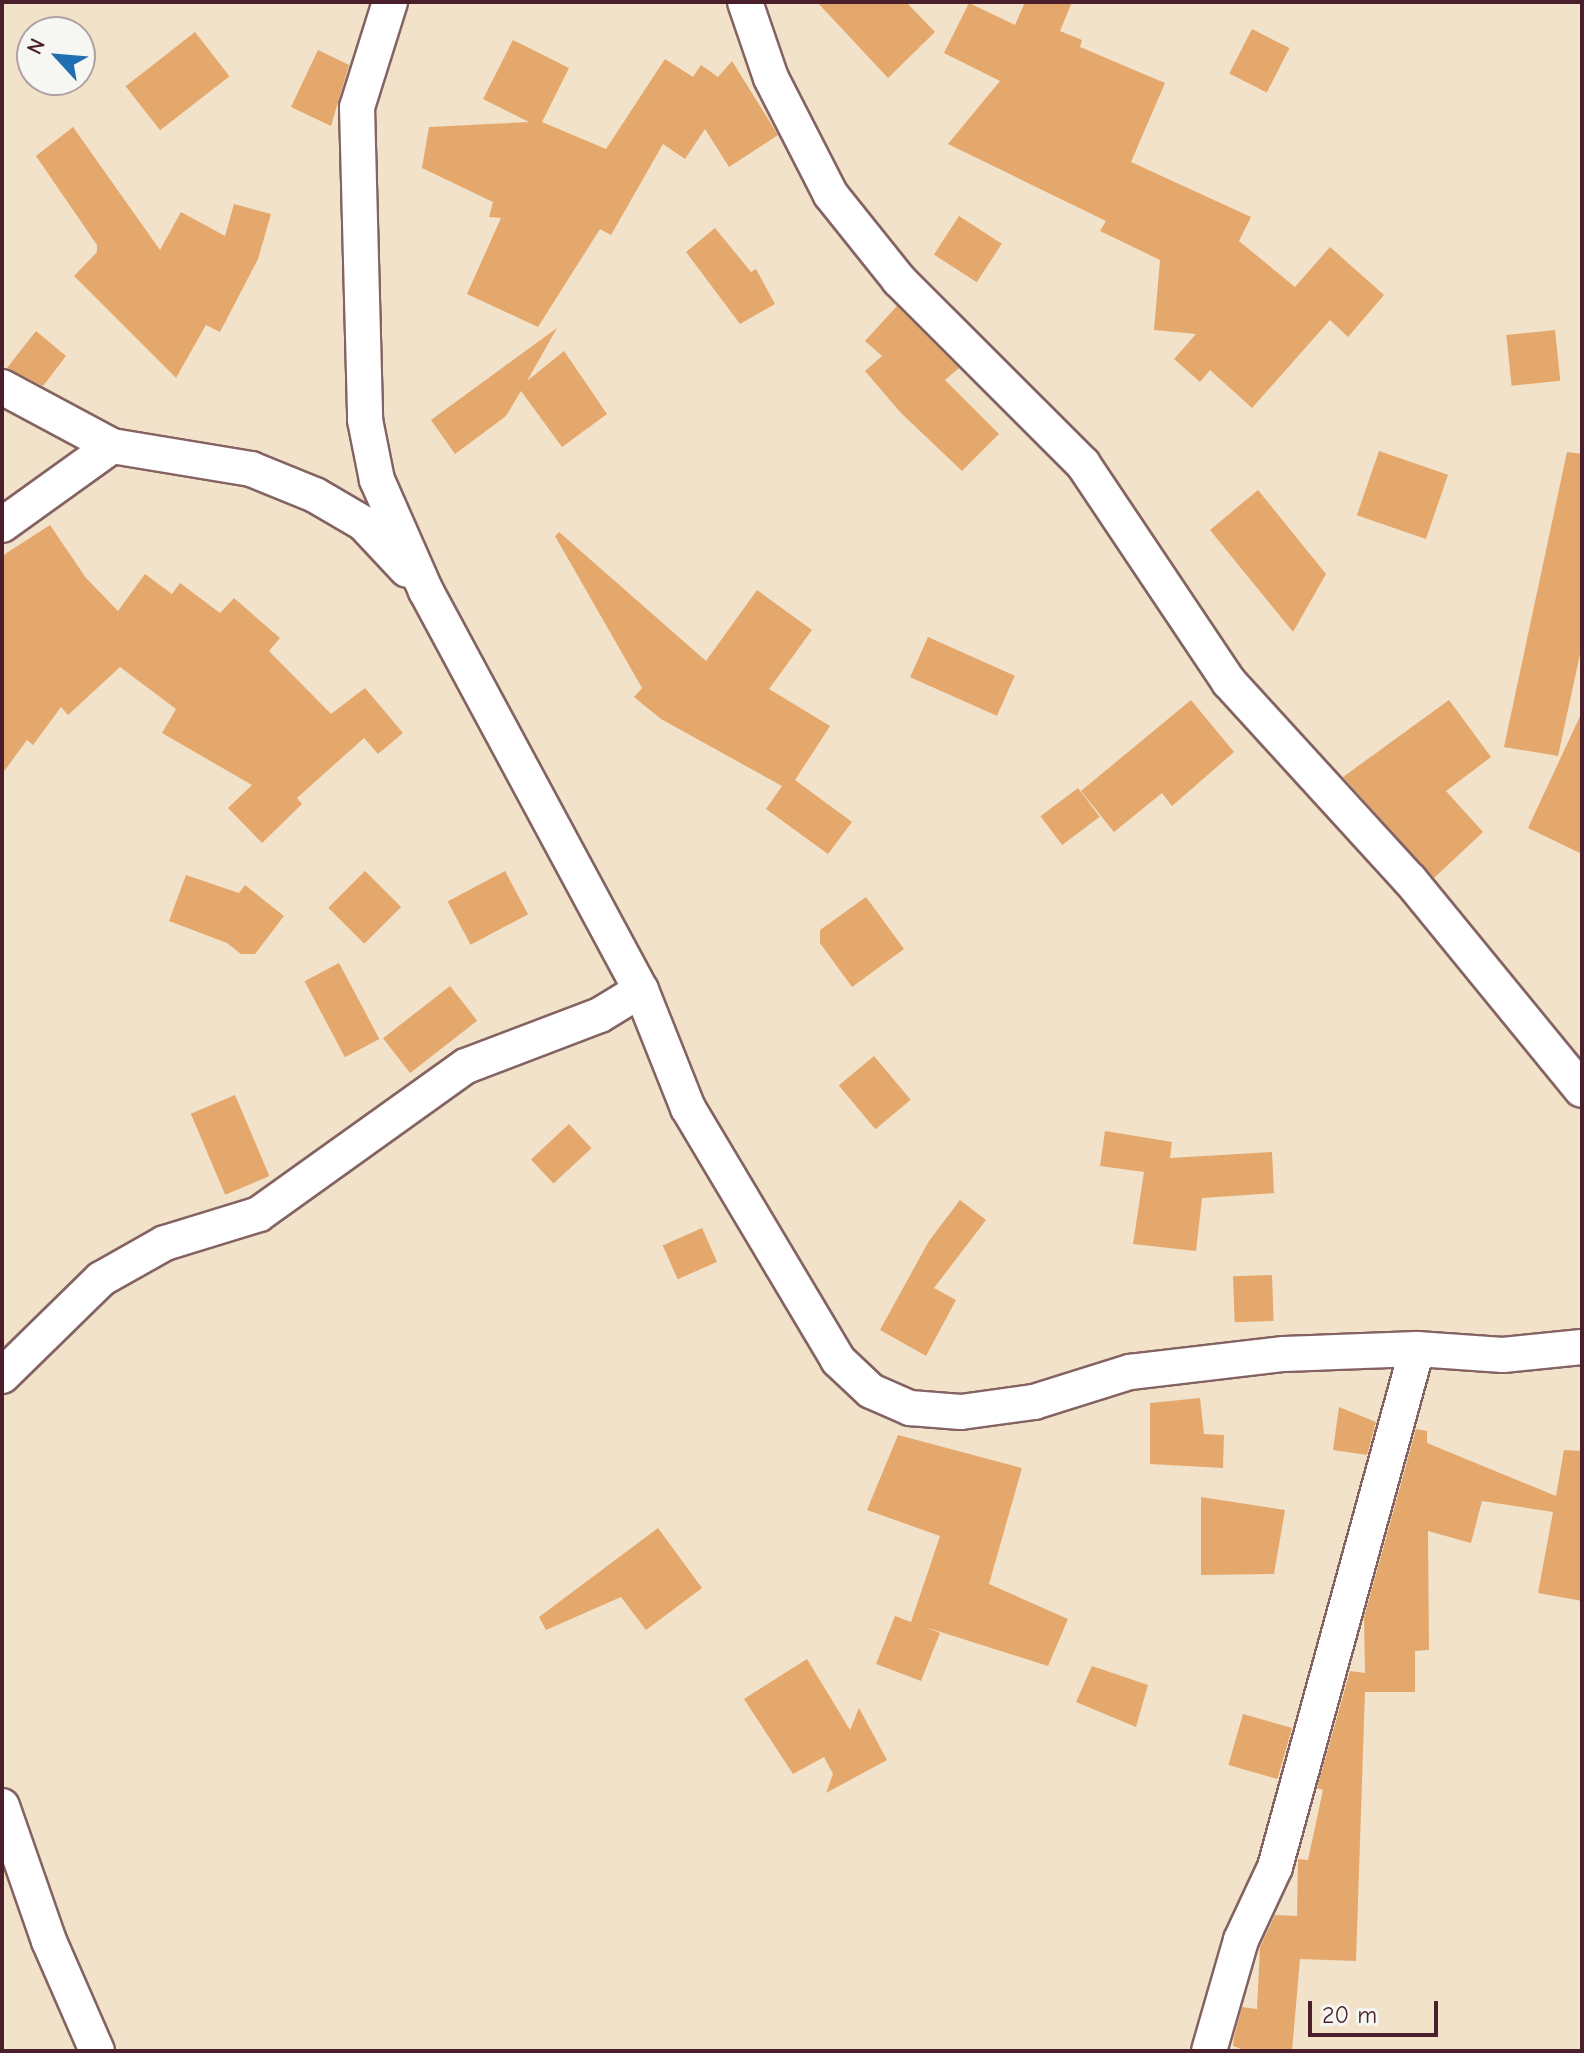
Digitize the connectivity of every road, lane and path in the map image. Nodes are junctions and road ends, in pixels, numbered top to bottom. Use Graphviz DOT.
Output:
graph roads {
  1 [pos="390,2"];
  2 [pos="745,2"];
  3 [pos="2,387"];
  4 [pos="112,446"];
  5 [pos="2,525"];
  6 [pos="426,591"];
  7 [pos="641,990"];
  8 [pos="1582,1090"];
  9 [pos="1582,1347"];
  10 [pos="1417,1349"];
  11 [pos="2,1376"];
  12 [pos="2,1806"];
  13 [pos="97,2051"];
  14 [pos="1209,2051"];
  1 -- 6 [label="street"];
  2 -- 8 [label="street"];
  3 -- 4 [label="street"];
  4 -- 5 [label="street"];
  4 -- 6 [label="street"];
  6 -- 7 [label="street"];
  7 -- 10 [label="street"];
  7 -- 11 [label="street"];
  9 -- 10 [label="street"];
  10 -- 14 [label="street"];
  12 -- 13 [label="street"];
}
